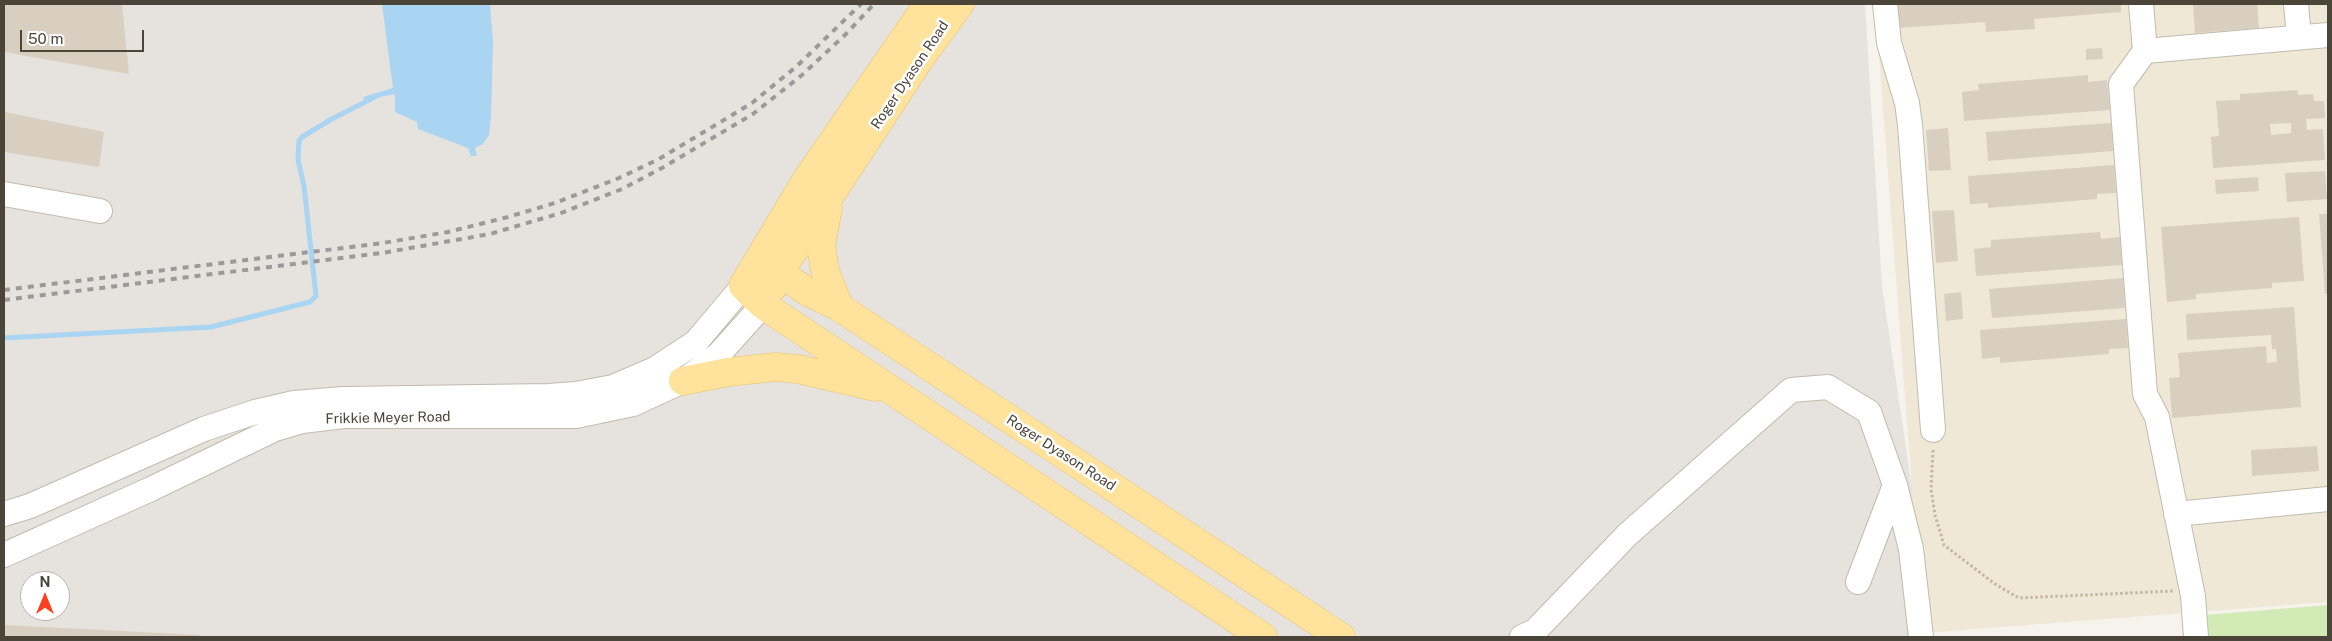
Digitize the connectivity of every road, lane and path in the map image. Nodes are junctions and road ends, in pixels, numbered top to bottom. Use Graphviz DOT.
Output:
graph roads {
  1 [pos="928,4"];
  2 [pos="960,4"];
  3 [pos="1886,4"];
  4 [pos="2141,4"];
  5 [pos="2296,4"];
  6 [pos="2328,35"];
  7 [pos="2299,37"];
  8 [pos="2145,51"];
  9 [pos="4,194"];
  10 [pos="830,196"];
  11 [pos="100,211"];
  12 [pos="769,266"];
  13 [pos="743,286"];
  14 [pos="763,305"];
  15 [pos="840,307"];
  16 [pos="684,382"];
  17 [pos="894,392"];
  18 [pos="1933,430"];
  19 [pos="1895,485"];
  20 [pos="2328,499"];
  21 [pos="30,506"];
  22 [pos="4,514"];
  23 [pos="2176,514"];
  24 [pos="44,538"];
  25 [pos="4,555"];
  26 [pos="1858,582"];
  27 [pos="2192,591"];
  28 [pos="1263,637"];
  29 [pos="1341,637"];
  30 [pos="1522,637"];
  31 [pos="1921,637"];
  32 [pos="2196,637"];
  1 -- 12 [label="main road, Roger Dyason Road"];
  2 -- 10 [label="main road, Roger Dyason Road"];
  3 -- 18 [label="street"];
  4 -- 8 [label="street"];
  5 -- 7 [label="street"];
  6 -- 7 [label="street"];
  7 -- 8 [label="street"];
  8 -- 23 [label="street"];
  9 -- 11 [label="street"];
  10 -- 12 [label="main road, Roger Dyason Road"];
  10 -- 15 [label="main road"];
  12 -- 13 [label="main road, Roger Dyason Road"];
  12 -- 14 [label="main road, Roger Dyason Road"];
  12 -- 15 [label="main road, Roger Dyason Road"];
  13 -- 14 [label="main road"];
  13 -- 21 [label="street, Frikkie Meyer Road"];
  14 -- 16 [label="street, Frikkie Meyer Road"];
  14 -- 17 [label="main road"];
  15 -- 29 [label="main road, Roger Dyason Road"];
  16 -- 17 [label="main road"];
  16 -- 24 [label="street, Frikkie Meyer Road"];
  17 -- 28 [label="main road"];
  18 -- 27 [label="path"];
  19 -- 26 [label="street"];
  19 -- 30 [label="street"];
  19 -- 31 [label="street"];
  20 -- 23 [label="street"];
  21 -- 22 [label="street, Frikkie Meyer Road"];
  21 -- 24 [label="street"];
  23 -- 27 [label="street"];
  24 -- 25 [label="street, Frikkie Meyer Road"];
  27 -- 32 [label="street"];
}
